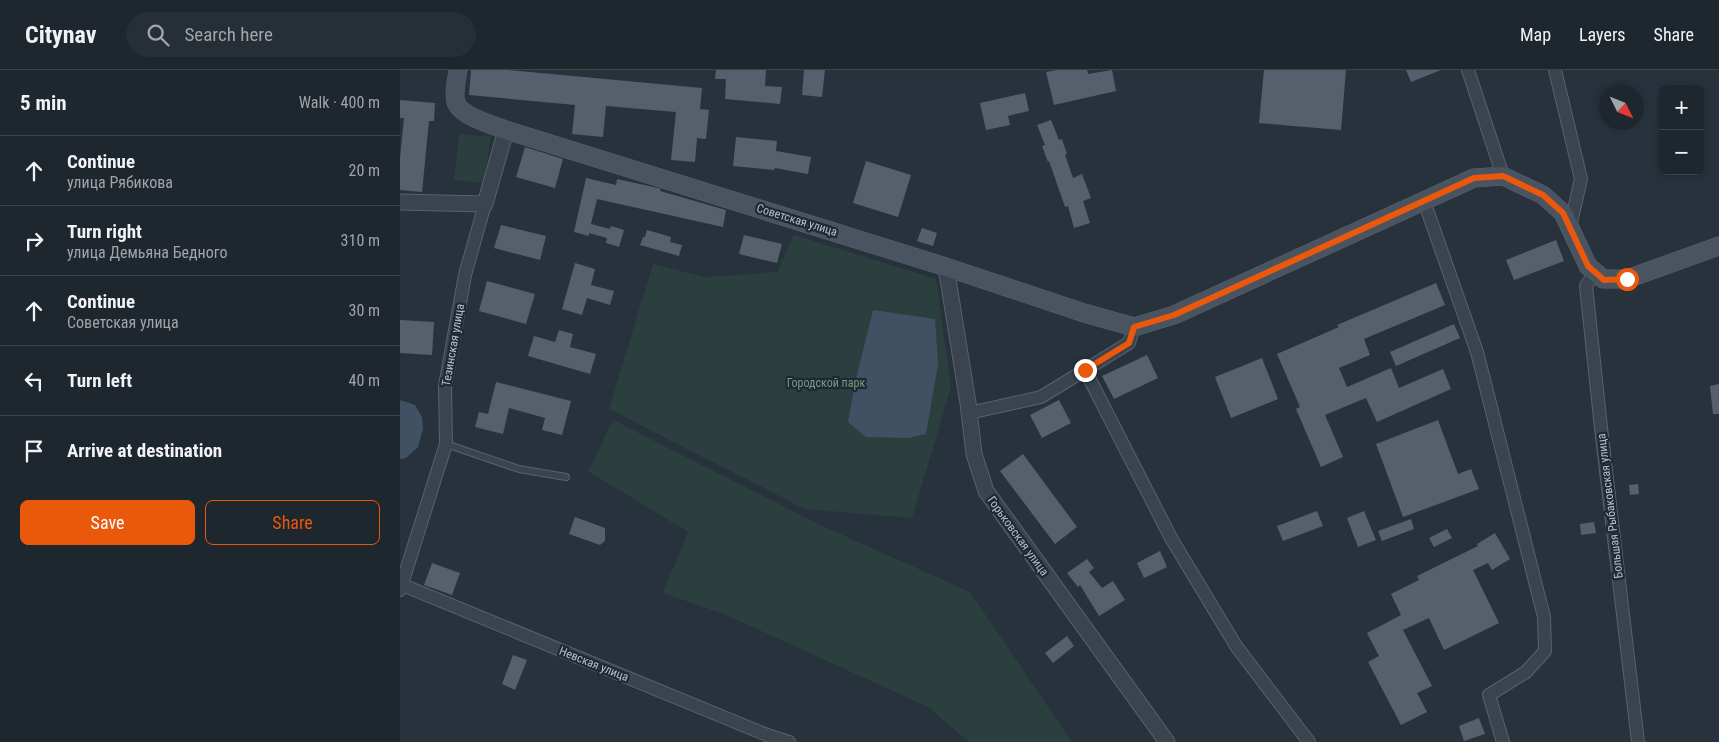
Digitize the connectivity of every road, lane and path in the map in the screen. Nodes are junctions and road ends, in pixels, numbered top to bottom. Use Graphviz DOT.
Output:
graph roads {
  1 [pos="458,70"];
  2 [pos="1468,70"];
  3 [pos="1555,70"];
  4 [pos="506,130"];
  5 [pos="1503,176"];
  6 [pos="1424,201"];
  7 [pos="400,202"];
  8 [pos="485,204"];
  9 [pos="1570,227"];
  10 [pos="1719,246"];
  11 [pos="946,267"];
  12 [pos="1595,272"];
  13 [pos="1134,327"];
  14 [pos="1085,370"];
  15 [pos="969,413"];
  16 [pos="446,444"];
  17 [pos="566,477"];
  18 [pos="401,587"];
  19 [pos="789,742"];
  20 [pos="1167,742"];
  21 [pos="1309,742"];
  22 [pos="1503,742"];
  23 [pos="1638,742"];
  1 -- 4 [label="main road, Советская улица"];
  2 -- 5 [label="street"];
  3 -- 9 [label="street"];
  4 -- 8 [label="street, Тезинская улица"];
  4 -- 11 [label="main road, Советская улица"];
  5 -- 6 [label="main road"];
  5 -- 9 [label="main road"];
  6 -- 13 [label="main road"];
  6 -- 22 [label="street"];
  7 -- 8 [label="street"];
  8 -- 16 [label="street, Тезинская улица"];
  9 -- 12 [label="main road"];
  10 -- 12 [label="main road"];
  11 -- 13 [label="main road, Советская улица"];
  11 -- 15 [label="street, Горьковская улица"];
  12 -- 23 [label="street, Большая Рыбаковская улица"];
  13 -- 14 [label="street"];
  14 -- 15 [label="street"];
  14 -- 21 [label="street"];
  15 -- 20 [label="street, Горьковская улица"];
  16 -- 17 [label="lane"];
  16 -- 18 [label="street, Тезинская улица"];
  18 -- 19 [label="street, Невская улица"];
}
